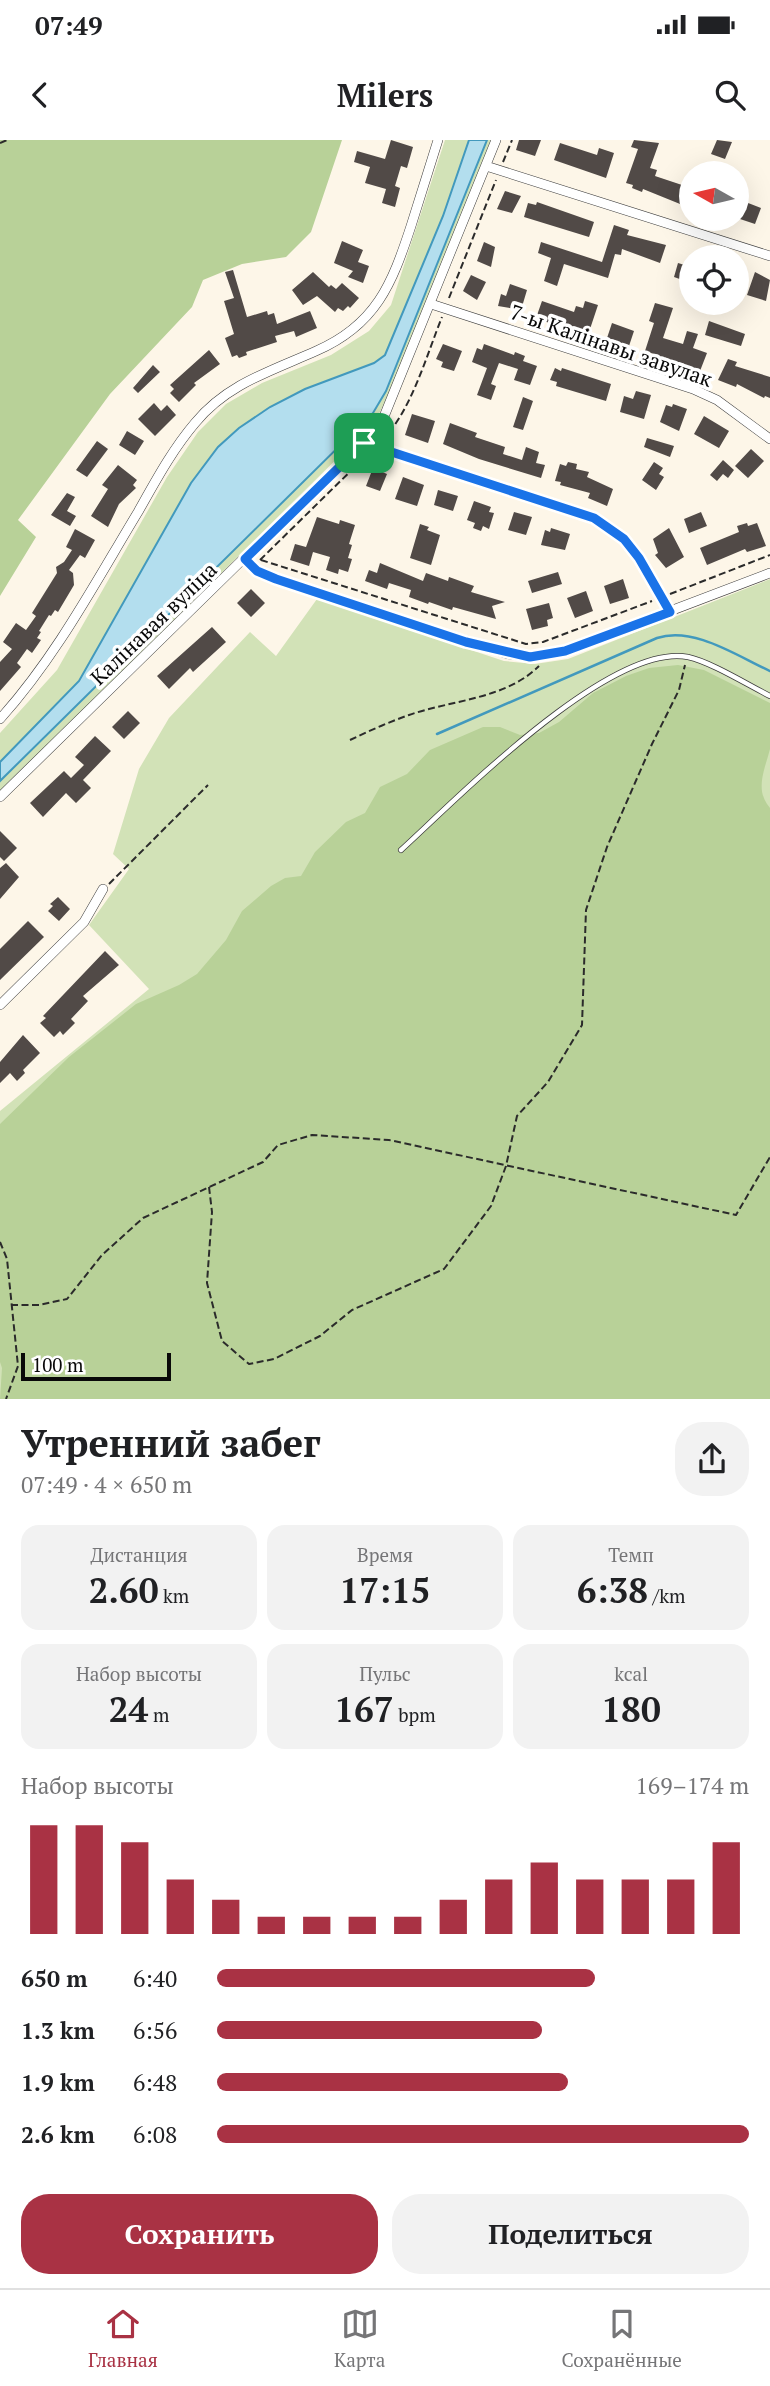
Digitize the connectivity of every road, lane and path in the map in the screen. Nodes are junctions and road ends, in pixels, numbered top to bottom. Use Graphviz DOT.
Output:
graph roads {
  1 [pos="7,140"];
  2 [pos="438,140"];
  3 [pos="496,140"];
  4 [pos="0,143"];
  5 [pos="486,166"];
  6 [pos="770,256"];
  7 [pos="431,304"];
  8 [pos="770,439"];
  9 [pos="364,443"];
  10 [pos="770,555"];
  11 [pos="245,559"];
  12 [pos="261,560"];
  13 [pos="770,573"];
  14 [pos="662,597"];
  15 [pos="670,612"];
  16 [pos="548,655"];
  17 [pos="687,657"];
  18 [pos="770,696"];
  19 [pos="0,719"];
  20 [pos="350,740"];
  21 [pos="208,785"];
  22 [pos="0,797"];
  23 [pos="401,850"];
  24 [pos="103,889"];
  25 [pos="0,1005"];
  26 [pos="770,1157"];
  27 [pos="506,1166"];
  28 [pos="209,1187"];
  29 [pos="0,1242"];
  30 [pos="11,1305"];
  31 [pos="6,1399"];
  1 -- 4 [label="path"];
  2 -- 19 [label="street"];
  3 -- 5 [label="street, Калінавая вуліца"];
  5 -- 6 [label="street"];
  5 -- 7 [label="street, Калінавая вуліца"];
  7 -- 8 [label="street, 7-ы Калінавы завулак"];
  7 -- 9 [label="street, Калінавая вуліца"];
  9 -- 11 [label="street, Калінавая вуліца"];
  9 -- 14 [label="street"];
  10 -- 14 [label="path"];
  11 -- 16 [label="street"];
  11 -- 22 [label="street, Калінавая вуліца"];
  12 -- 14 [label="path"];
  13 -- 15 [label="street"];
  14 -- 15 [label="street"];
  15 -- 16 [label="street"];
  16 -- 20 [label="path"];
  17 -- 18 [label="lane"];
  17 -- 23 [label="lane"];
  17 -- 27 [label="path"];
  21 -- 24 [label="path"];
  24 -- 25 [label="street"];
  26 -- 27 [label="path"];
  27 -- 28 [label="path"];
  27 -- 28 [label="path"];
  28 -- 30 [label="path"];
  29 -- 30 [label="path"];
  30 -- 31 [label="path"];
}
